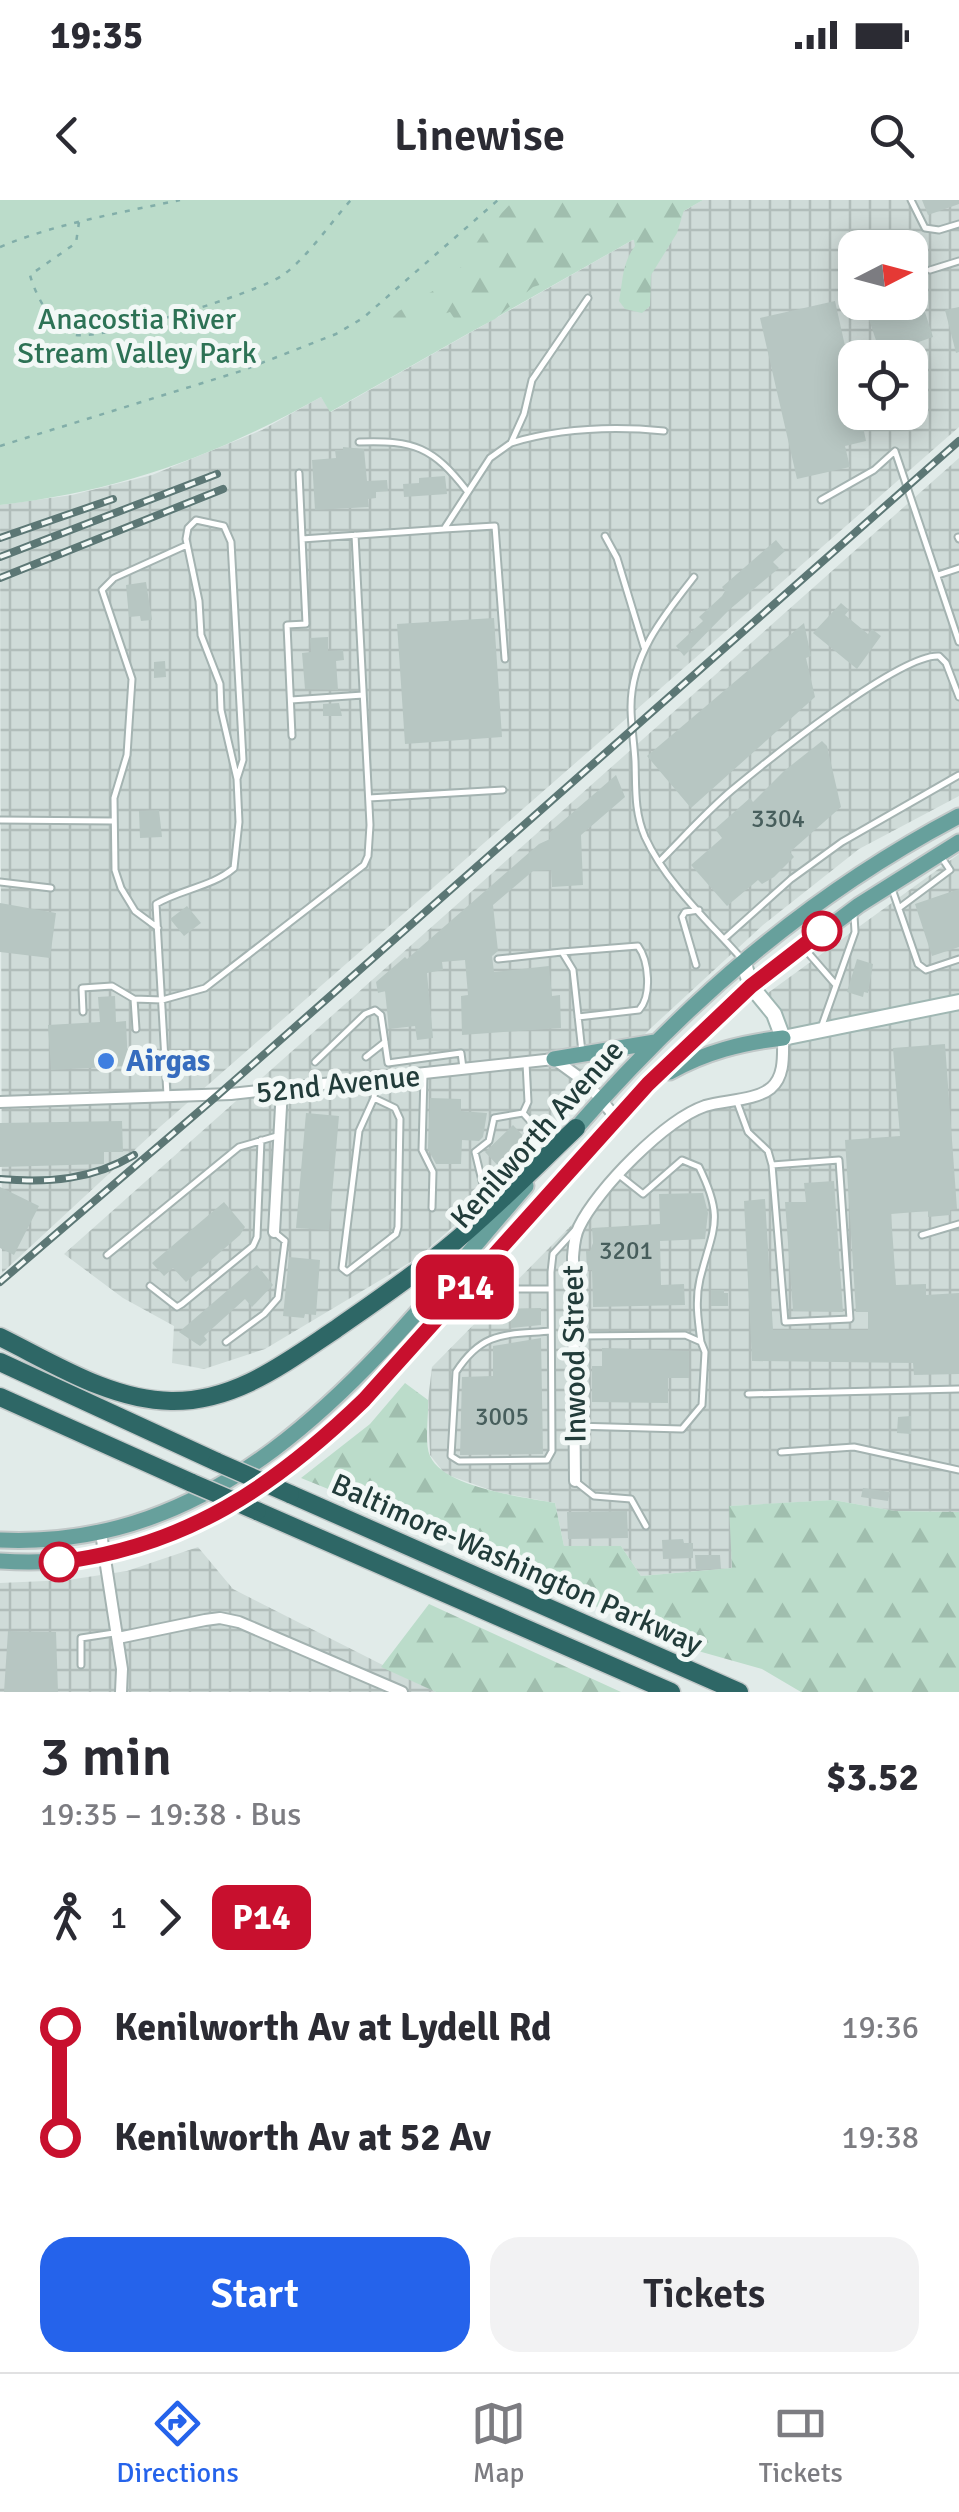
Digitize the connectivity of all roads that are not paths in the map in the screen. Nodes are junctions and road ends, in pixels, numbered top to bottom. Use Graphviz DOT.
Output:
graph roads {
  1 [pos="912,200"];
  2 [pos="959,224"];
  3 [pos="959,261"];
  4 [pos="930,270"];
  5 [pos="588,298"];
  6 [pos="664,431"];
  7 [pos="359,442"];
  8 [pos="510,443"];
  9 [pos="299,473"];
  10 [pos="468,493"];
  11 [pos="820,500"];
  12 [pos="444,530"];
  13 [pos="355,536"];
  14 [pos="605,536"];
  15 [pos="302,539"];
  16 [pos="188,545"];
  17 [pos="959,568"];
  18 [pos="937,576"];
  19 [pos="694,577"];
  20 [pos="955,618"];
  21 [pos="959,642"];
  22 [pos="645,649"];
  23 [pos="505,659"];
  24 [pos="363,695"];
  25 [pos="959,697"];
  26 [pos="290,700"];
  27 [pos="292,736"];
  28 [pos="959,775"];
  29 [pos="237,779"];
  30 [pos="502,790"];
  31 [pos="369,798"];
  32 [pos="959,816"];
  33 [pos="0,820"];
  34 [pos="113,821"];
  35 [pos="959,842"];
  36 [pos="939,854"];
  37 [pos="660,861"];
  38 [pos="0,882"];
  39 [pos="890,884"];
  40 [pos="51,888"];
  41 [pos="898,908"];
  42 [pos="699,910"];
  43 [pos="853,910"];
  44 [pos="158,928"];
  45 [pos="724,939"];
  46 [pos="802,946"];
  47 [pos="562,952"];
  48 [pos="498,958"];
  49 [pos="959,959"];
  50 [pos="743,961"];
  51 [pos="696,965"];
  52 [pos="751,986"];
  53 [pos="836,986"];
  54 [pos="134,999"];
  55 [pos="162,1000"];
  56 [pos="959,1002"];
  57 [pos="84,1012"];
  58 [pos="578,1017"];
  59 [pos="136,1028"];
  60 [pos="820,1031"];
  61 [pos="782,1038"];
  62 [pos="385,1042"];
  63 [pos="656,1042"];
  64 [pos="582,1054"];
  65 [pos="366,1058"];
  66 [pos="554,1059"];
  67 [pos="315,1062"];
  68 [pos="526,1063"];
  69 [pos="464,1070"];
  70 [pos="424,1075"];
  71 [pos="376,1080"];
  72 [pos="648,1084"];
  73 [pos="282,1090"];
  74 [pos="167,1098"];
  75 [pos="374,1098"];
  76 [pos="736,1098"];
  77 [pos="602,1099"];
  78 [pos="0,1102"];
  79 [pos="523,1113"];
  80 [pos="617,1118"];
  81 [pos="576,1128"];
  82 [pos="280,1135"];
  83 [pos="261,1140"];
  84 [pos="554,1148"];
  85 [pos="772,1164"];
  86 [pos="619,1176"];
  87 [pos="497,1202"];
  88 [pos="432,1208"];
  89 [pos="580,1224"];
  90 [pos="959,1224"];
  91 [pos="274,1232"];
  92 [pos="922,1234"];
  93 [pos="107,1256"];
  94 [pos="150,1286"];
  95 [pos="513,1288"];
  96 [pos="551,1289"];
  97 [pos="551,1331"];
  98 [pos="574,1336"];
  99 [pos="0,1338"];
  100 [pos="226,1342"];
  101 [pos="701,1342"];
  102 [pos="0,1362"];
  103 [pos="959,1389"];
  104 [pos="748,1394"];
  105 [pos="0,1398"];
  106 [pos="575,1426"];
  107 [pos="781,1452"];
  108 [pos="959,1470"];
  109 [pos="576,1482"];
  110 [pos="646,1526"];
  111 [pos="101,1533"];
  112 [pos="0,1540"];
  113 [pos="104,1556"];
  114 [pos="0,1561"];
  115 [pos="118,1635"];
  116 [pos="80,1665"];
  117 [pos="382,1688"];
  118 [pos="122,1692"];
  119 [pos="402,1692"];
  120 [pos="671,1692"];
  121 [pos="739,1692"];
  1 -- 2 [label="lane"];
  3 -- 4 [label="lane"];
  5 -- 8 [label="lane"];
  6 -- 8 [label="lane"];
  7 -- 10 [label="lane"];
  8 -- 10 [label="lane"];
  9 -- 15 [label="lane"];
  10 -- 12 [label="lane"];
  11 -- 18 [label="lane"];
  12 -- 13 [label="lane"];
  12 -- 23 [label="lane"];
  13 -- 15 [label="lane"];
  13 -- 24 [label="lane"];
  14 -- 22 [label="lane"];
  15 -- 26 [label="lane"];
  16 -- 29 [label="lane"];
  16 -- 29 [label="lane"];
  16 -- 34 [label="lane"];
  17 -- 18 [label="lane"];
  18 -- 20 [label="lane"];
  19 -- 22 [label="lane"];
  20 -- 21 [label="lane"];
  22 -- 37 [label="lane"];
  24 -- 26 [label="lane"];
  24 -- 31 [label="lane"];
  25 -- 37 [label="lane"];
  26 -- 27 [label="lane"];
  28 -- 45 [label="lane"];
  29 -- 44 [label="lane"];
  30 -- 31 [label="lane"];
  31 -- 55 [label="lane"];
  32 -- 50 [label="main road, Kenilworth Avenue"];
  33 -- 34 [label="lane"];
  34 -- 44 [label="lane"];
  35 -- 36 [label="main road, Kenilworth Avenue"];
  36 -- 39 [label="main road, Kenilworth Avenue"];
  36 -- 41 [label="lane"];
  37 -- 42 [label="lane"];
  38 -- 40 [label="lane"];
  39 -- 41 [label="lane"];
  39 -- 43 [label="main road, Kenilworth Avenue"];
  41 -- 49 [label="lane"];
  42 -- 45 [label="lane"];
  42 -- 51 [label="lane"];
  43 -- 46 [label="main road, Kenilworth Avenue"];
  43 -- 53 [label="lane"];
  44 -- 55 [label="lane"];
  45 -- 50 [label="lane"];
  46 -- 52 [label="main road, Kenilworth Avenue"];
  46 -- 53 [label="lane"];
  47 -- 48 [label="lane"];
  47 -- 58 [label="lane"];
  47 -- 58 [label="lane"];
  50 -- 52 [label="street"];
  50 -- 63 [label="main road, Kenilworth Avenue"];
  52 -- 61 [label="street"];
  52 -- 72 [label="main road, Kenilworth Avenue"];
  53 -- 60 [label="lane"];
  54 -- 55 [label="lane"];
  54 -- 57 [label="lane"];
  54 -- 59 [label="lane"];
  55 -- 74 [label="lane"];
  56 -- 60 [label="street"];
  58 -- 64 [label="lane"];
  60 -- 61 [label="street"];
  61 -- 72 [label="main road"];
  61 -- 76 [label="street, Inwood Street"];
  62 -- 65 [label="lane"];
  62 -- 67 [label="lane"];
  62 -- 69 [label="lane"];
  63 -- 64 [label="main road"];
  63 -- 77 [label="main road, Kenilworth Avenue"];
  64 -- 66 [label="main road"];
  66 -- 68 [label="street, 52nd Avenue"];
  66 -- 77 [label="street"];
  68 -- 69 [label="street, 52nd Avenue"];
  68 -- 79 [label="lane"];
  69 -- 70 [label="street, 52nd Avenue"];
  70 -- 71 [label="street, 52nd Avenue"];
  70 -- 88 [label="lane"];
  71 -- 73 [label="street, 52nd Avenue"];
  71 -- 75 [label="lane"];
  72 -- 80 [label="main road, Kenilworth Avenue"];
  73 -- 74 [label="street, 52nd Avenue"];
  73 -- 82 [label="street"];
  74 -- 78 [label="street, 52nd Avenue"];
  75 -- 75 [label="lane"];
  76 -- 85 [label="lane"];
  76 -- 86 [label="street, Inwood Street"];
  77 -- 80 [label="street"];
  77 -- 81 [label="main road, Kenilworth Avenue"];
  79 -- 84 [label="lane"];
  79 -- 87 [label="lane"];
  80 -- 113 [label="main road, Kenilworth Avenue"];
  81 -- 84 [label="highway"];
  81 -- 111 [label="main road, Kenilworth Avenue"];
  82 -- 83 [label="lane"];
  82 -- 91 [label="street"];
  83 -- 93 [label="lane"];
  83 -- 94 [label="lane"];
  84 -- 87 [label="highway"];
  85 -- 85 [label="lane"];
  86 -- 89 [label="street, Inwood Street"];
  86 -- 101 [label="lane"];
  87 -- 99 [label="highway"];
  89 -- 96 [label="lane"];
  89 -- 98 [label="street, Inwood Street"];
  90 -- 92 [label="lane"];
  91 -- 100 [label="lane"];
  95 -- 96 [label="lane"];
  96 -- 97 [label="lane"];
  97 -- 97 [label="lane"];
  98 -- 101 [label="lane"];
  98 -- 106 [label="street, Inwood Street"];
  101 -- 106 [label="lane"];
  102 -- 121 [label="highway, Baltimore-Washington Parkway, bridge"];
  103 -- 104 [label="lane"];
  105 -- 120 [label="highway, Baltimore-Washington Parkway, bridge"];
  106 -- 109 [label="street, Inwood Street"];
  107 -- 108 [label="lane"];
  109 -- 110 [label="lane"];
  111 -- 112 [label="main road, Kenilworth Avenue"];
  111 -- 113 [label="street"];
  113 -- 114 [label="main road, Kenilworth Avenue"];
  113 -- 115 [label="street"];
  115 -- 116 [label="lane"];
  115 -- 117 [label="street"];
  115 -- 118 [label="street"];
  117 -- 119 [label="street"];
}
